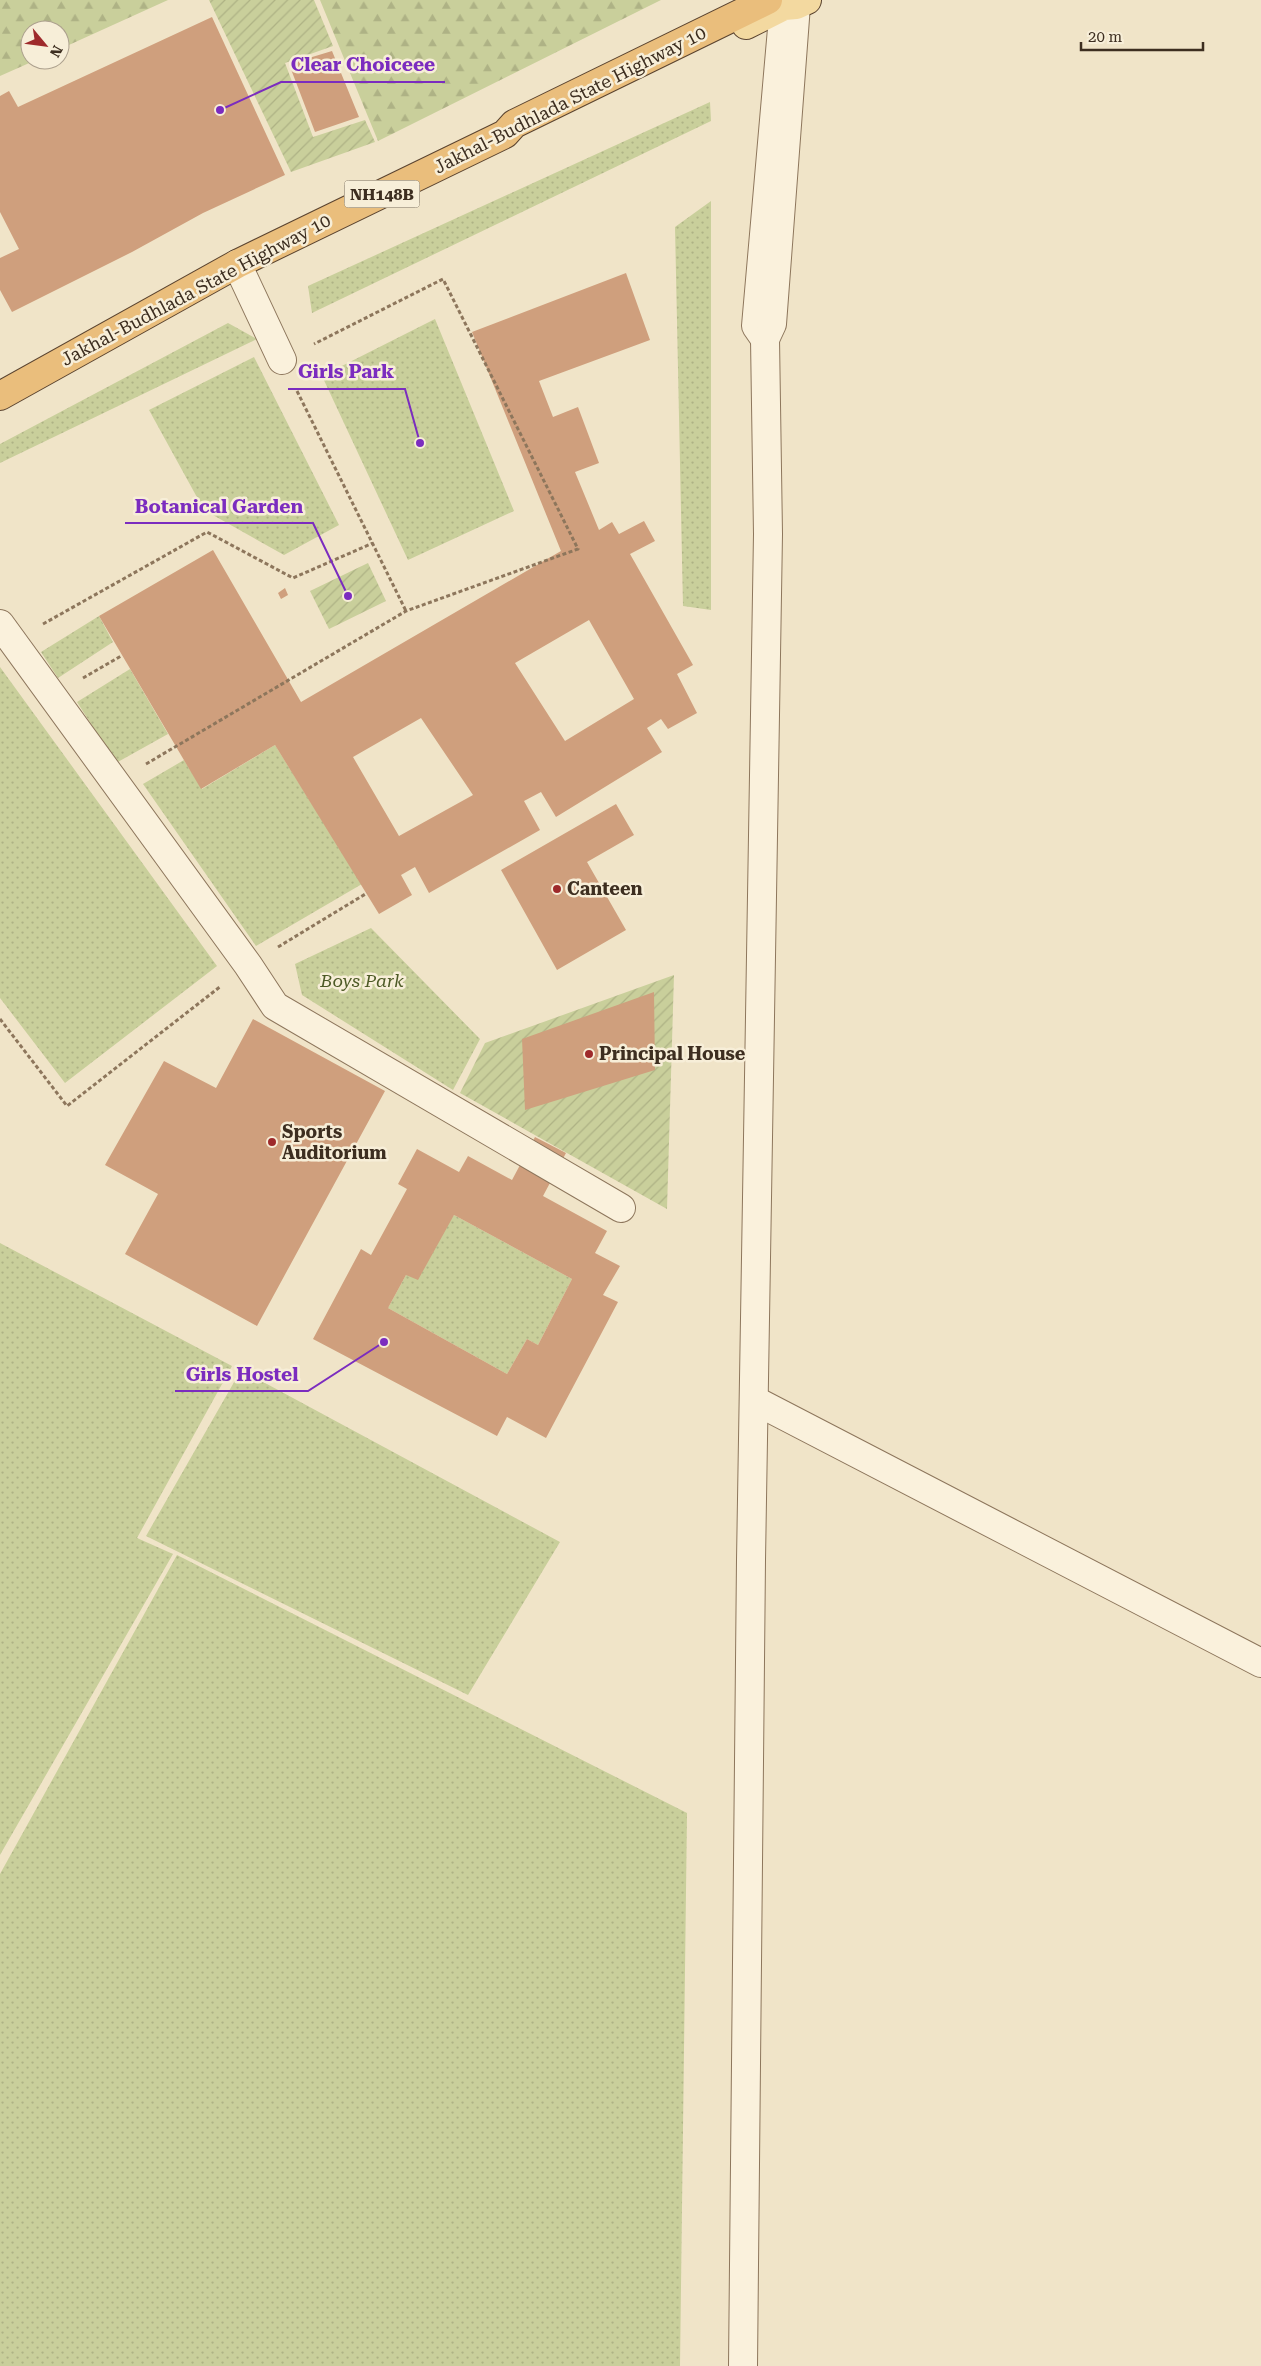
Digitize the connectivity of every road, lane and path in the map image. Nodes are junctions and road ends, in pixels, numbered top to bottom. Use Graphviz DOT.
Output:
graph roads {
  1 [pos="791,2"];
  2 [pos="237,264"];
  3 [pos="282,360"];
  4 [pos="0,396"];
  5 [pos="373,543"];
  6 [pos="406,611"];
  7 [pos="6,632"];
  8 [pos="121,656"];
  9 [pos="53,696"];
  10 [pos="115,782"];
  11 [pos="367,894"];
  12 [pos="248,965"];
  13 [pos="0,1019"];
  14 [pos="621,1208"];
  15 [pos="754,1400"];
  16 [pos="1261,1663"];
  17 [pos="743,2366"];
  1 -- 2 [label="highway, Jakhal-Budhlada State Highway 10 / NH148B"];
  1 -- 15 [label="street"];
  2 -- 3 [label="street"];
  2 -- 4 [label="highway, Jakhal-Budhlada State Highway 10 / NH148B"];
  3 -- 5 [label="path"];
  3 -- 6 [label="path"];
  5 -- 6 [label="path"];
  5 -- 7 [label="path"];
  6 -- 10 [label="path"];
  7 -- 9 [label="street"];
  8 -- 9 [label="path"];
  9 -- 10 [label="street"];
  10 -- 12 [label="street"];
  11 -- 12 [label="path"];
  12 -- 13 [label="path"];
  12 -- 14 [label="street"];
  15 -- 16 [label="street"];
  15 -- 17 [label="street"];
}
